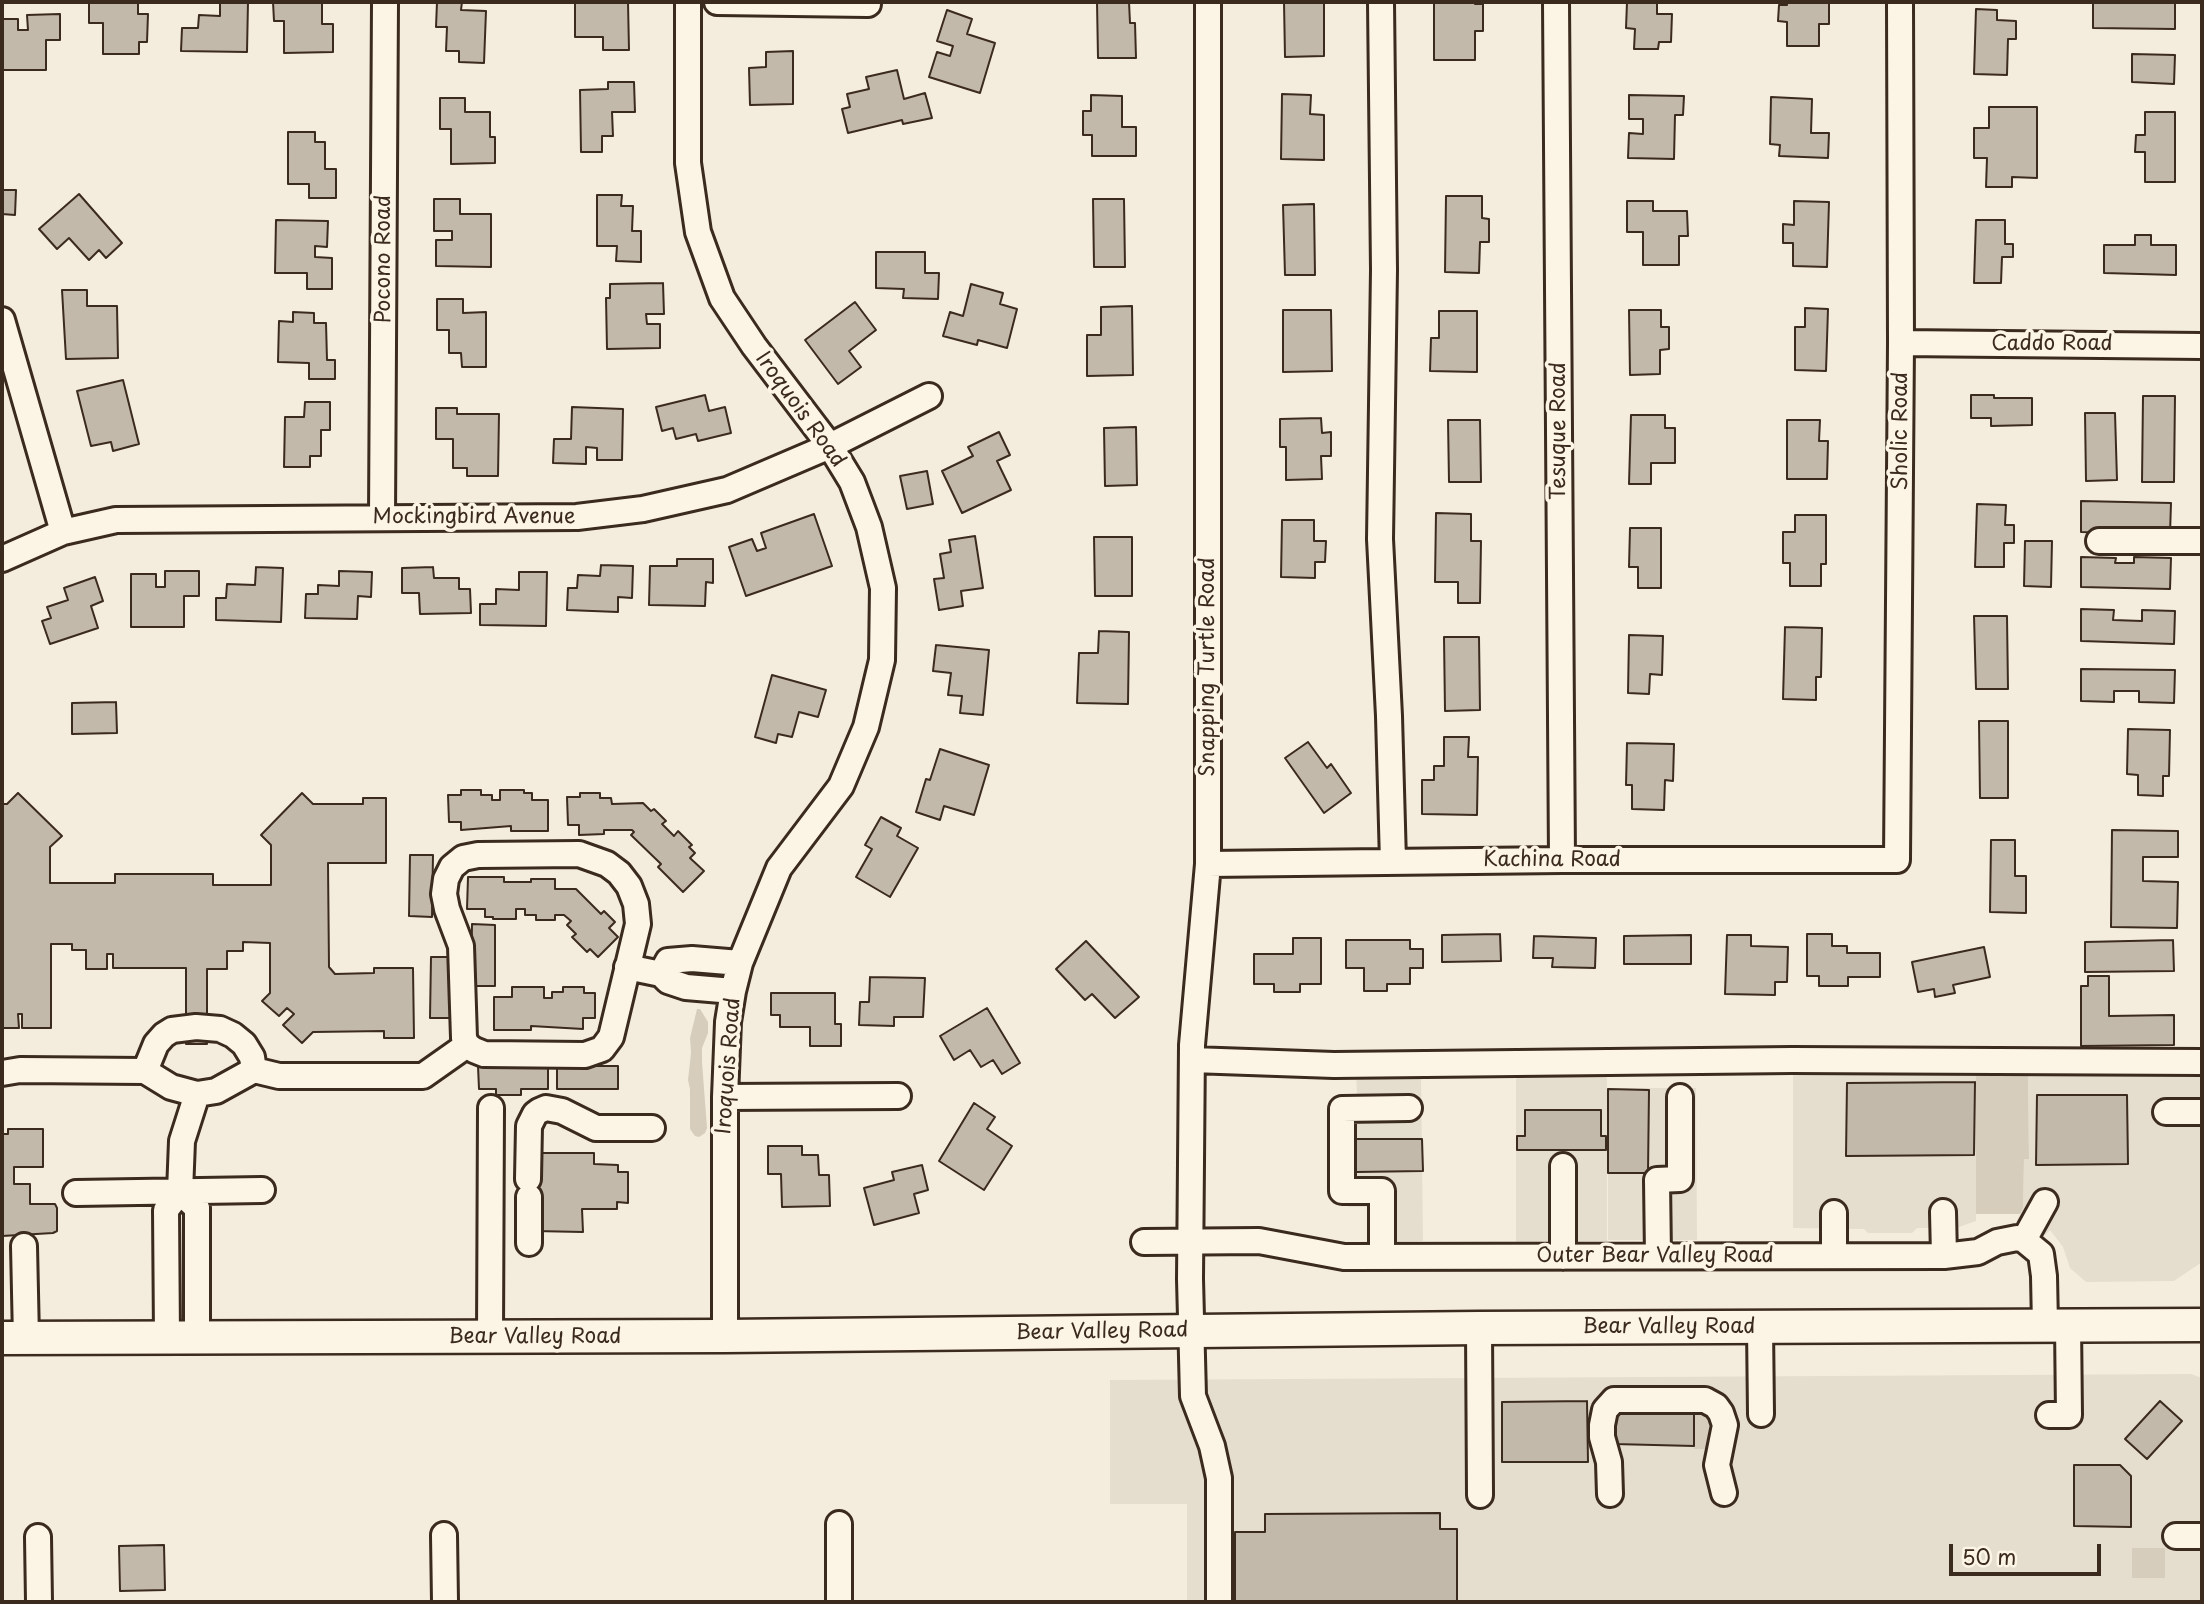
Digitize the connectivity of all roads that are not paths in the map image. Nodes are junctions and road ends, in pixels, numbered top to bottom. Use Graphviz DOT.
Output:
graph roads {
  1 [pos="385,2"];
  2 [pos="688,2"];
  3 [pos="717,2"];
  4 [pos="1208,2"];
  5 [pos="1381,2"];
  6 [pos="1556,2"];
  7 [pos="1900,2"];
  8 [pos="868,4"];
  9 [pos="2,320"];
  10 [pos="1901,343"];
  11 [pos="2202,346"];
  12 [pos="929,396"];
  13 [pos="830,446"];
  14 [pos="382,517"];
  15 [pos="64,532"];
  16 [pos="2099,541"];
  17 [pos="2202,541"];
  18 [pos="2,559"];
  19 [pos="1562,860"];
  20 [pos="1897,860"];
  21 [pos="1392,862"];
  22 [pos="1208,864"];
  23 [pos="740,962"];
  24 [pos="627,967"];
  25 [pos="661,974"];
  26 [pos="733,991"];
  27 [pos="467,1045"];
  28 [pos="1192,1060"];
  29 [pos="2202,1062"];
  30 [pos="254,1070"];
  31 [pos="145,1071"];
  32 [pos="2,1073"];
  33 [pos="197,1094"];
  34 [pos="898,1096"];
  35 [pos="724,1097"];
  36 [pos="1680,1097"];
  37 [pos="491,1108"];
  38 [pos="1409,1108"];
  39 [pos="2166,1112"];
  40 [pos="2202,1112"];
  41 [pos="652,1128"];
  42 [pos="1563,1166"];
  43 [pos="262,1190"];
  44 [pos="180,1192"];
  45 [pos="76,1193"];
  46 [pos="2045,1202"];
  47 [pos="1943,1212"];
  48 [pos="1834,1213"];
  49 [pos="2024,1240"];
  50 [pos="1144,1242"];
  51 [pos="1190,1242"];
  52 [pos="529,1243"];
  53 [pos="24,1246"];
  54 [pos="1658,1256"];
  55 [pos="1834,1256"];
  56 [pos="1944,1256"];
  57 [pos="1382,1257"];
  58 [pos="1563,1257"];
  59 [pos="2056,1325"];
  60 [pos="2202,1325"];
  61 [pos="1760,1327"];
  62 [pos="1479,1328"];
  63 [pos="1190,1331"];
  64 [pos="724,1336"];
  65 [pos="182,1337"];
  66 [pos="490,1337"];
  67 [pos="14,1338"];
  68 [pos="1761,1414"];
  69 [pos="2049,1415"];
  70 [pos="1724,1493"];
  71 [pos="1610,1494"];
  72 [pos="1480,1495"];
  73 [pos="839,1524"];
  74 [pos="444,1535"];
  75 [pos="2176,1536"];
  76 [pos="2202,1536"];
  77 [pos="38,1537"];
  78 [pos="39,1602"];
  79 [pos="445,1602"];
  80 [pos="839,1602"];
  81 [pos="1219,1602"];
  1 -- 14 [label="street, Pocono Road"];
  2 -- 13 [label="street, Iroquois Road"];
  3 -- 8 [label="street"];
  4 -- 22 [label="street, Snapping Turtle Road"];
  5 -- 21 [label="street"];
  6 -- 19 [label="street, Tesuque Road"];
  7 -- 10 [label="street, Sholic Road"];
  9 -- 15 [label="street"];
  10 -- 11 [label="street, Caddo Road"];
  10 -- 20 [label="street, Sholic Road"];
  12 -- 13 [label="street, Mockingbird Avenue"];
  13 -- 14 [label="street, Mockingbird Avenue"];
  13 -- 23 [label="street, Iroquois Road"];
  14 -- 15 [label="street, Mockingbird Avenue"];
  15 -- 18 [label="street, Mockingbird Avenue"];
  16 -- 17 [label="street"];
  19 -- 20 [label="street, Kachina Road"];
  19 -- 21 [label="street, Kachina Road"];
  21 -- 22 [label="street, Kachina Road"];
  22 -- 28 [label="street, Snapping Turtle Road"];
  23 -- 25 [label="street"];
  23 -- 26 [label="street, Iroquois Road"];
  24 -- 25 [label="street"];
  24 -- 27 [label="street"];
  24 -- 27 [label="street"];
  25 -- 26 [label="street"];
  26 -- 35 [label="street, Iroquois Road"];
  27 -- 30 [label="street"];
  28 -- 29 [label="street"];
  28 -- 51 [label="street, Snapping Turtle Road"];
  30 -- 31 [label="street"];
  30 -- 33 [label="street"];
  31 -- 32 [label="street"];
  31 -- 33 [label="street"];
  33 -- 44 [label="street"];
  34 -- 35 [label="street"];
  35 -- 64 [label="street, Iroquois Road"];
  36 -- 54 [label="street"];
  37 -- 66 [label="street"];
  38 -- 57 [label="street"];
  39 -- 40 [label="street"];
  41 -- 52 [label="street"];
  42 -- 58 [label="street"];
  43 -- 44 [label="street"];
  44 -- 45 [label="street"];
  44 -- 65 [label="street"];
  46 -- 49 [label="street"];
  47 -- 56 [label="street"];
  48 -- 55 [label="street"];
  49 -- 56 [label="street, Outer Bear Valley Road"];
  49 -- 59 [label="street"];
  50 -- 51 [label="street, Outer Bear Valley Road"];
  51 -- 57 [label="street, Outer Bear Valley Road"];
  51 -- 63 [label="street, Snapping Turtle Road"];
  53 -- 67 [label="street"];
  54 -- 55 [label="street, Outer Bear Valley Road"];
  54 -- 58 [label="street, Outer Bear Valley Road"];
  55 -- 56 [label="street, Outer Bear Valley Road"];
  57 -- 58 [label="street, Outer Bear Valley Road"];
  59 -- 60 [label="main road, Bear Valley Road"];
  59 -- 61 [label="main road, Bear Valley Road"];
  59 -- 69 [label="street"];
  61 -- 62 [label="main road, Bear Valley Road"];
  61 -- 68 [label="street"];
  62 -- 63 [label="main road, Bear Valley Road"];
  62 -- 72 [label="street"];
  63 -- 64 [label="main road, Bear Valley Road"];
  63 -- 81 [label="street, Snapping Turtle Road"];
  64 -- 66 [label="main road, Bear Valley Road"];
  65 -- 66 [label="main road, Bear Valley Road"];
  65 -- 67 [label="main road, Bear Valley Road"];
  70 -- 71 [label="street"];
  73 -- 80 [label="street"];
  74 -- 79 [label="street"];
  75 -- 76 [label="street"];
  77 -- 78 [label="street"];
}
